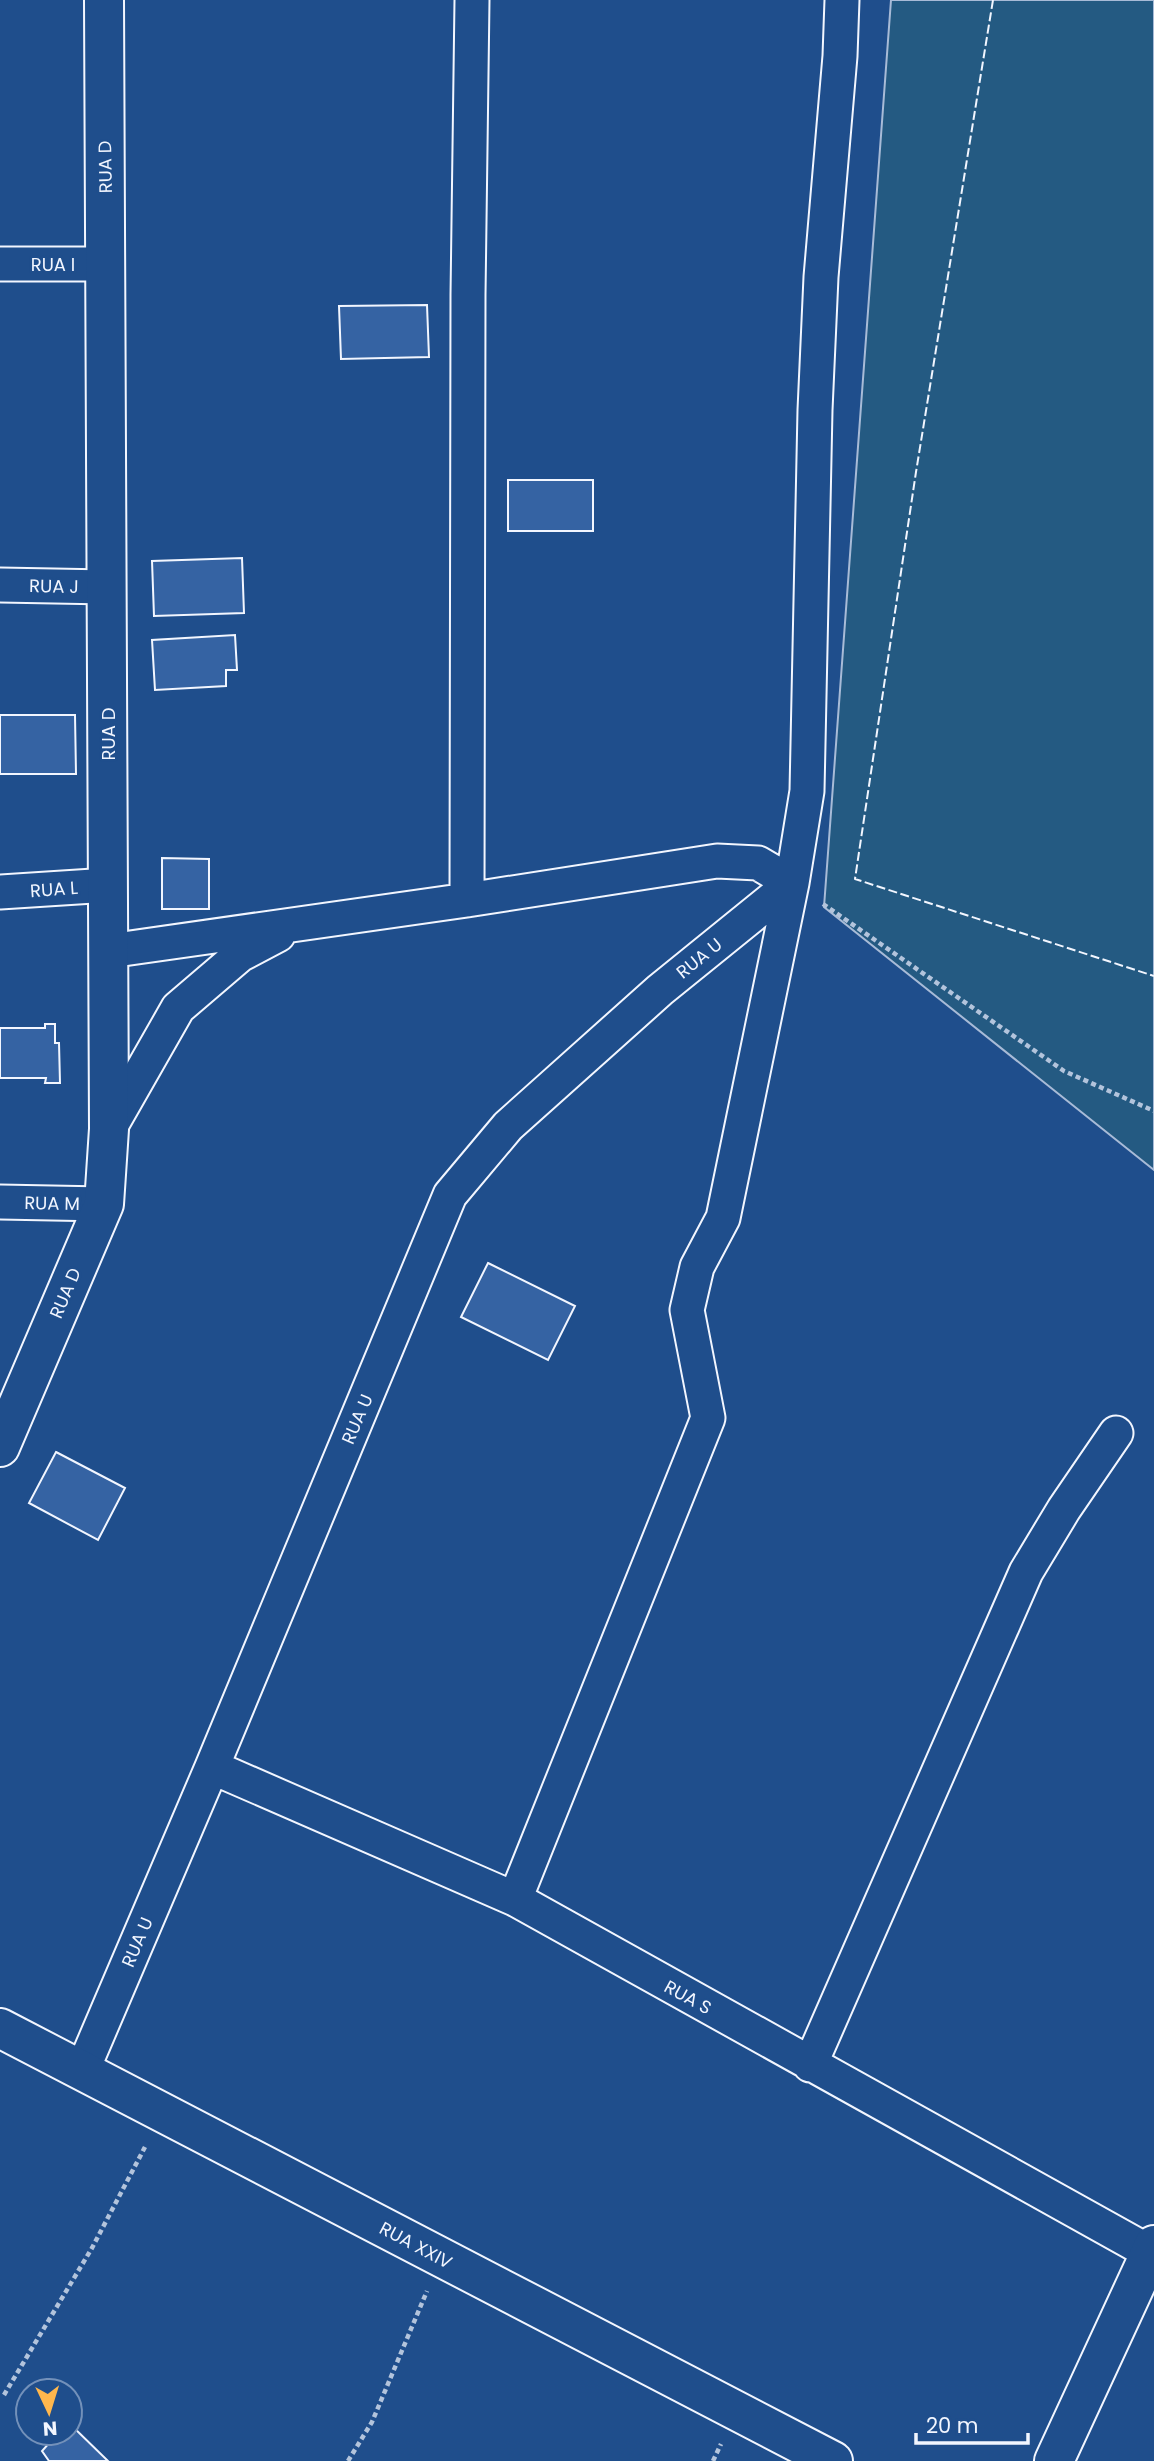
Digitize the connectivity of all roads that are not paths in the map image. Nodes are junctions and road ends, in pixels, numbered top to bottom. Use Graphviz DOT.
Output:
graph roads {
  1 [pos="104,0"];
  2 [pos="472,0"];
  3 [pos="842,0"];
  4 [pos="0,264"];
  5 [pos="106,264"];
  6 [pos="0,585"];
  7 [pos="108,587"];
  8 [pos="792,883"];
  9 [pos="109,885"];
  10 [pos="0,892"];
  11 [pos="467,900"];
  12 [pos="298,924"];
  13 [pos="109,951"];
  14 [pos="109,1129"];
  15 [pos="0,1202"];
  16 [pos="104,1204"];
  17 [pos="1116,1433"];
  18 [pos="0,1447"];
  19 [pos="212,1767"];
  20 [pos="515,1899"];
  21 [pos="0,2028"];
  22 [pos="810,2065"];
  23 [pos="82,2071"];
  24 [pos="1152,2249"];
  25 [pos="833,2461"];
  26 [pos="1054,2461"];
  1 -- 5 [label="street, RUA D"];
  2 -- 11 [label="street"];
  3 -- 8 [label="street"];
  4 -- 5 [label="street, RUA I"];
  5 -- 7 [label="street, RUA D"];
  6 -- 7 [label="street, RUA J"];
  7 -- 9 [label="street, RUA D"];
  8 -- 11 [label="street"];
  8 -- 19 [label="street, RUA U"];
  8 -- 20 [label="street"];
  9 -- 10 [label="street, RUA L"];
  9 -- 13 [label="street, RUA D"];
  11 -- 12 [label="street"];
  12 -- 13 [label="street"];
  12 -- 14 [label="street"];
  13 -- 14 [label="street, RUA D"];
  14 -- 16 [label="street, RUA D"];
  15 -- 16 [label="street, RUA M"];
  16 -- 18 [label="street, RUA D"];
  17 -- 22 [label="street"];
  19 -- 20 [label="street, RUA S"];
  19 -- 23 [label="street, RUA U"];
  20 -- 22 [label="street, RUA S"];
  21 -- 23 [label="street, RUA XXIV"];
  22 -- 24 [label="street, RUA S"];
  23 -- 25 [label="street, RUA XXIV"];
  24 -- 26 [label="street"];
}
